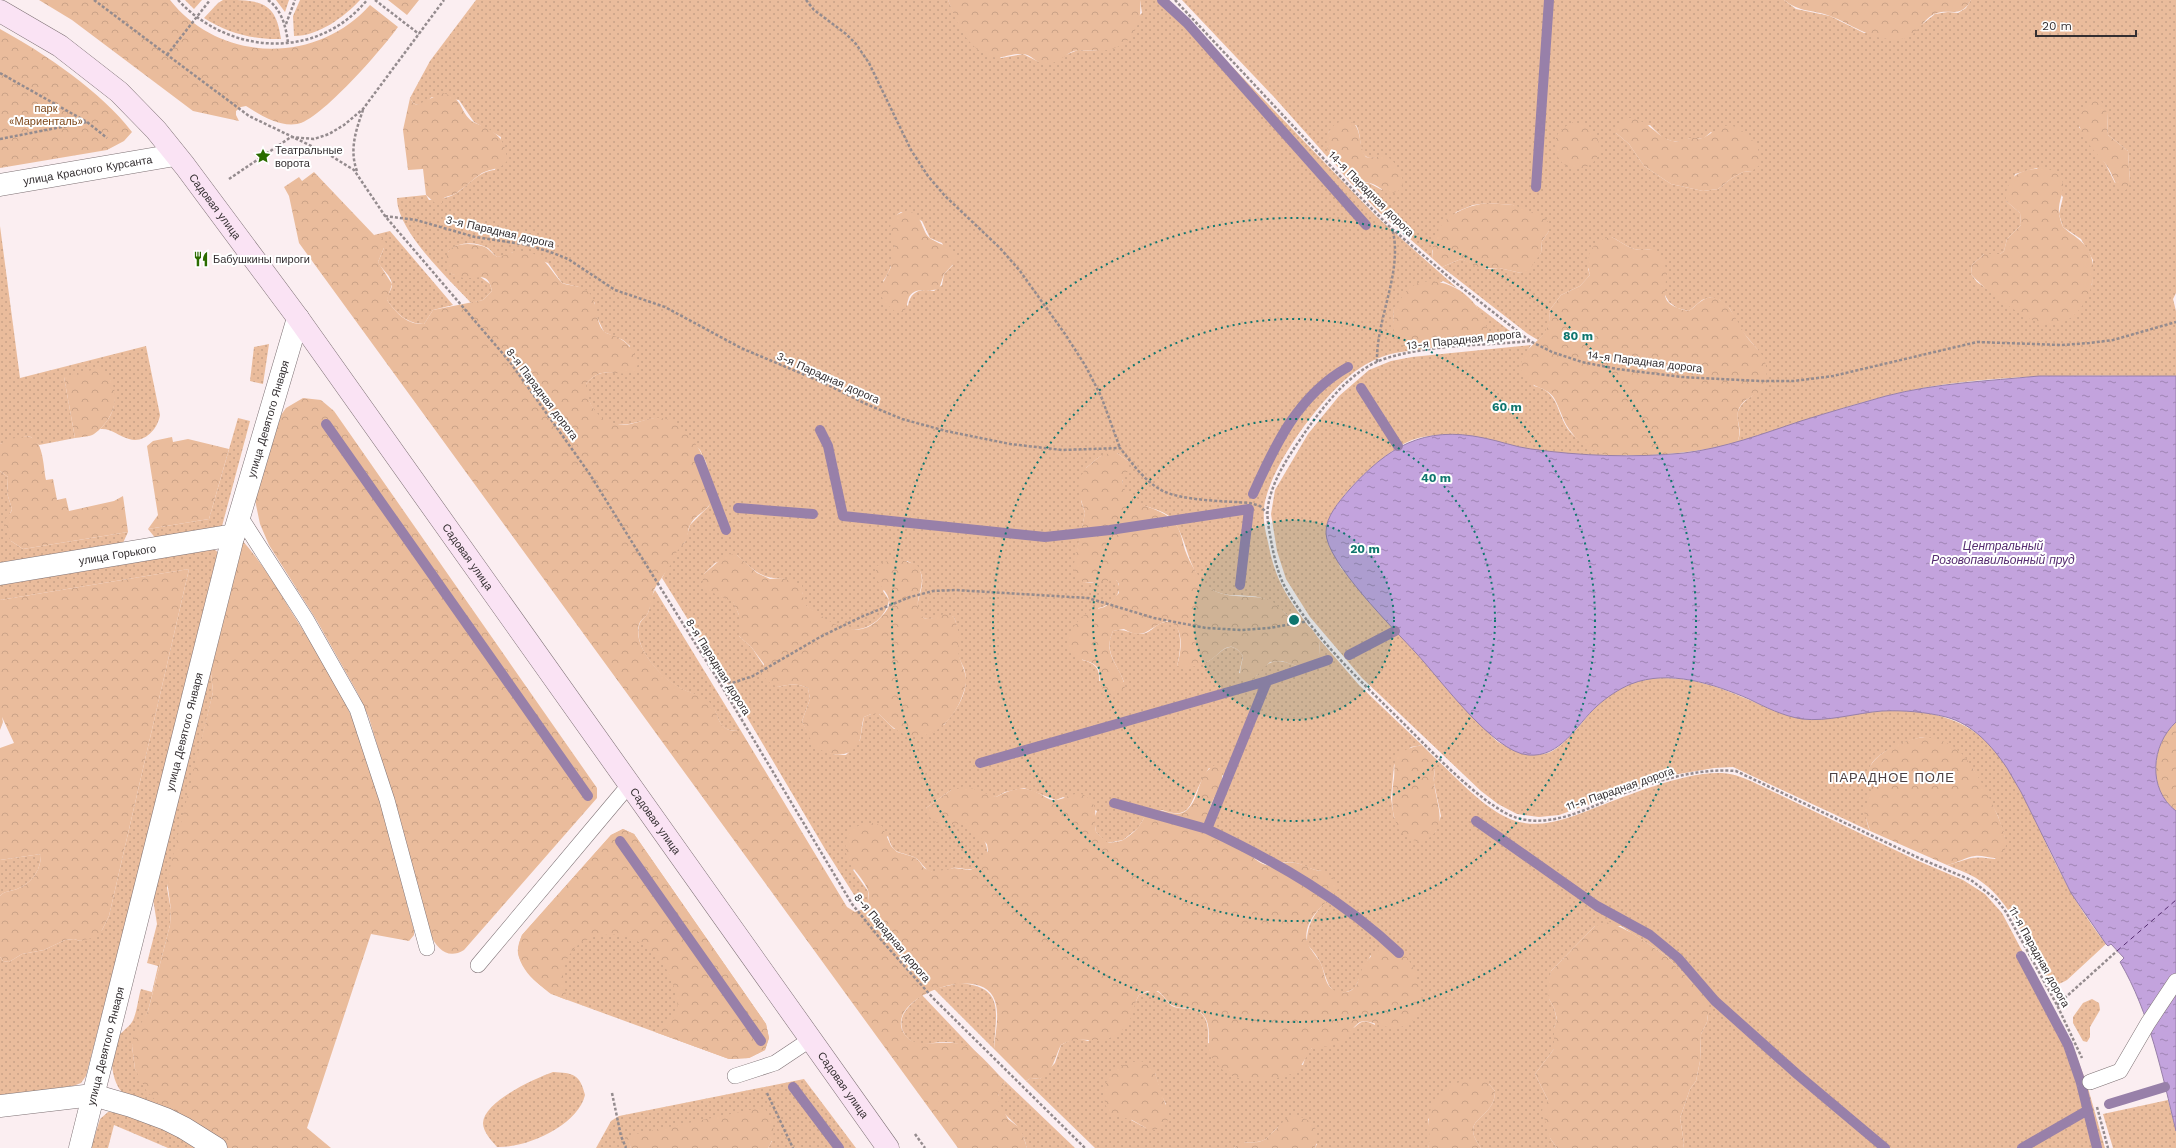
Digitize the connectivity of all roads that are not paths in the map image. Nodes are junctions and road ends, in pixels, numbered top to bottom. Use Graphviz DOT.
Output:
graph roads {
  1 [pos="0,12"];
  2 [pos="175,155"];
  3 [pos="0,185"];
  4 [pos="298,318"];
  5 [pos="237,525"];
  6 [pos="0,574"];
  7 [pos="629,785"];
  8 [pos="427,948"];
  9 [pos="478,966"];
  10 [pos="2176,981"];
  11 [pos="811,1039"];
  12 [pos="735,1076"];
  13 [pos="2090,1082"];
  14 [pos="93,1095"];
  15 [pos="0,1106"];
  16 [pos="80,1148"];
  17 [pos="216,1148"];
  18 [pos="888,1148"];
  1 -- 2 [label="main road, Садовая улица"];
  2 -- 3 [label="street, улица Красного Курсанта"];
  2 -- 4 [label="main road, Садовая улица"];
  4 -- 5 [label="street, улица Девятого Января"];
  4 -- 7 [label="main road, Садовая улица"];
  5 -- 6 [label="street, улица Горького"];
  5 -- 8 [label="lane"];
  5 -- 14 [label="street, улица Девятого Января"];
  7 -- 9 [label="lane"];
  7 -- 11 [label="main road, Садовая улица"];
  10 -- 13 [label="lane"];
  11 -- 12 [label="lane"];
  11 -- 18 [label="main road, Садовая улица"];
  14 -- 15 [label="street"];
  14 -- 16 [label="street, улица Девятого Января"];
  14 -- 17 [label="street"];
}
